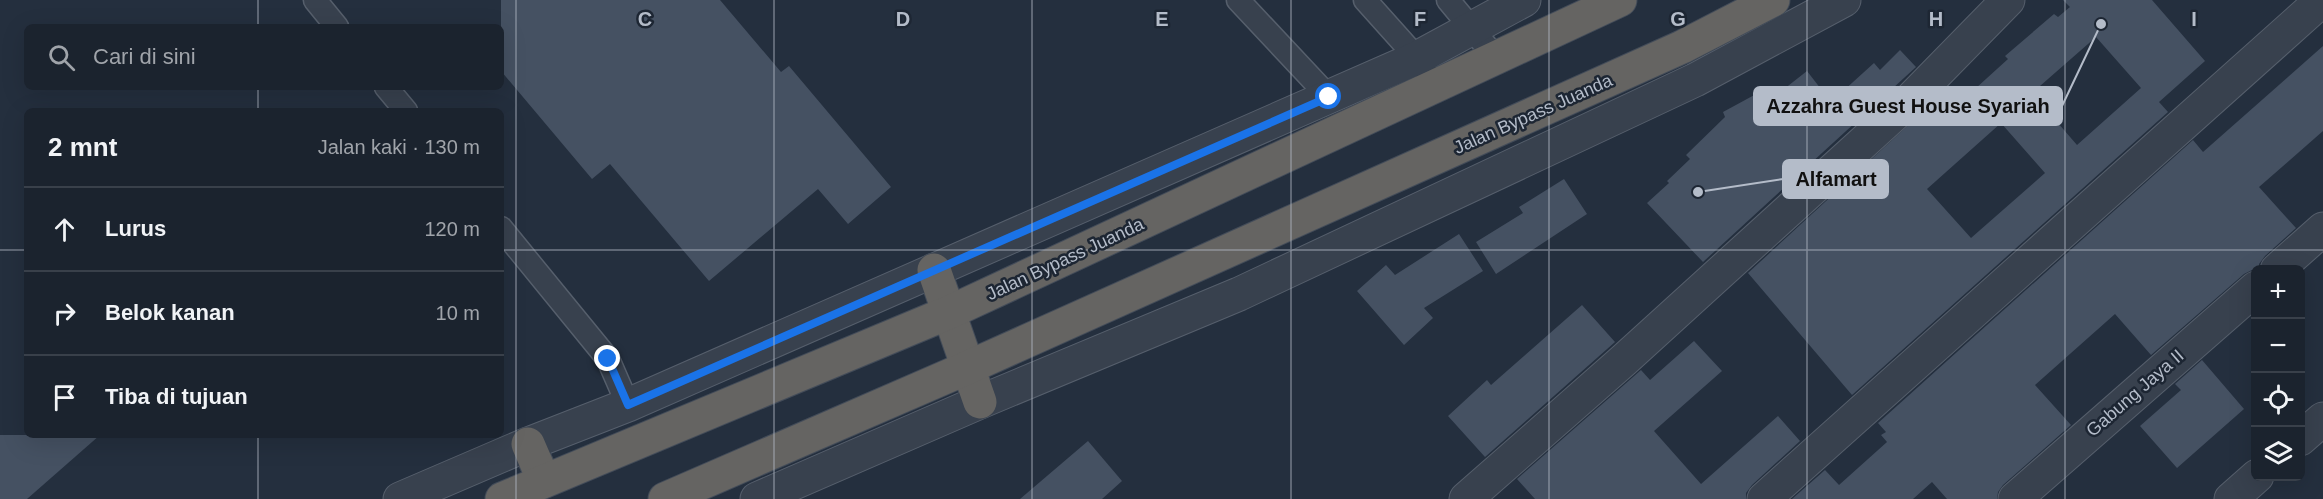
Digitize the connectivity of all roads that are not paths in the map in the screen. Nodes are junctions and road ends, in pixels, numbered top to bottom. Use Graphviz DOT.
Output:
graph roads {
  1 [pos="315,0"];
  2 [pos="1238,0"];
  3 [pos="1365,0"];
  4 [pos="1448,0"];
  5 [pos="1524,0"];
  6 [pos="1620,0"];
  7 [pos="1773,0"];
  8 [pos="1844,0"];
  9 [pos="2008,0"];
  10 [pos="2322,0"];
  11 [pos="335,24"];
  12 [pos="1472,28"];
  13 [pos="1417,58"];
  14 [pos="1496,58"];
  15 [pos="1435,86"];
  16 [pos="388,90"];
  17 [pos="1329,97"];
  18 [pos="404,108"];
  19 [pos="2323,229"];
  20 [pos="504,232"];
  21 [pos="2283,265"];
  22 [pos="934,270"];
  23 [pos="2251,292"];
  24 [pos="950,312"];
  25 [pos="969,367"];
  26 [pos="980,402"];
  27 [pos="628,405"];
  28 [pos="2323,420"];
  29 [pos="2305,436"];
  30 [pos="528,444"];
  31 [pos="544,481"];
  32 [pos="2252,481"];
  33 [pos="400,499"];
  34 [pos="502,499"];
  35 [pos="664,499"];
  36 [pos="757,499"];
  37 [pos="1466,499"];
  38 [pos="1764,499"];
  39 [pos="2015,499"];
  40 [pos="2231,499"];
  1 -- 11 [label="lane"];
  2 -- 17 [label="lane"];
  3 -- 13 [label="lane"];
  4 -- 12 [label="lane"];
  5 -- 12 [label="street"];
  6 -- 14 [label="highway, Jalan Bypass Juanda"];
  7 -- 25 [label="highway, Jalan Bypass Juanda"];
  8 -- 26 [label="street"];
  9 -- 37 [label="street"];
  10 -- 38 [label="street"];
  12 -- 13 [label="street"];
  12 -- 14 [label="lane"];
  13 -- 15 [label="lane"];
  13 -- 17 [label="street"];
  14 -- 15 [label="highway, Jalan Bypass Juanda"];
  15 -- 24 [label="highway, Jalan Bypass Juanda"];
  16 -- 18 [label="lane"];
  17 -- 22 [label="street"];
  19 -- 21 [label="street"];
  20 -- 27 [label="lane"];
  22 -- 24 [label="highway"];
  22 -- 27 [label="street"];
  23 -- 39 [label="street, Gabung Jaya II"];
  24 -- 25 [label="highway"];
  24 -- 31 [label="highway, Jalan Bypass Juanda"];
  25 -- 26 [label="highway"];
  25 -- 35 [label="highway, Jalan Bypass Juanda"];
  26 -- 36 [label="street"];
  27 -- 30 [label="street"];
  28 -- 29 [label="street"];
  30 -- 31 [label="highway"];
  30 -- 33 [label="street"];
  31 -- 34 [label="highway, Jalan Bypass Juanda"];
  32 -- 40 [label="street"];
}
